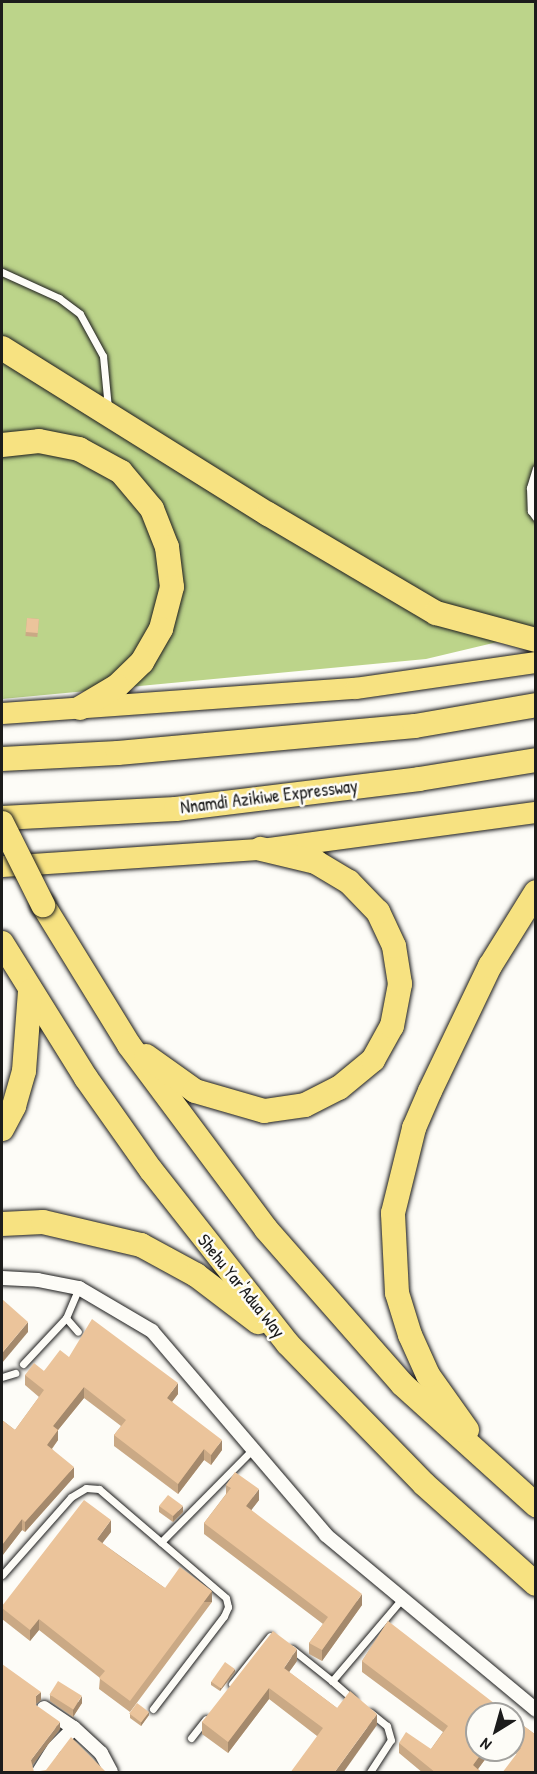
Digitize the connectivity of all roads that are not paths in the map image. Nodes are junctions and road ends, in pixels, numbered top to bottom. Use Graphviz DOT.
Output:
graph roads {
  1 [pos="2,272"];
  2 [pos="2,348"];
  3 [pos="108,417"];
  4 [pos="2,445"];
  5 [pos="536,468"];
  6 [pos="536,518"];
  7 [pos="536,640"];
  8 [pos="536,662"];
  9 [pos="536,705"];
  10 [pos="80,708"];
  11 [pos="2,713"];
  12 [pos="2,759"];
  13 [pos="536,760"];
  14 [pos="536,812"];
  15 [pos="2,821"];
  16 [pos="261,849"];
  17 [pos="2,866"];
  18 [pos="536,892"];
  19 [pos="2,943"];
  20 [pos="30,991"];
  21 [pos="129,1045"];
  22 [pos="2,1129"];
  23 [pos="2,1224"];
  24 [pos="2,1278"];
  25 [pos="79,1288"];
  26 [pos="66,1318"];
  27 [pos="78,1332"];
  28 [pos="288,1344"];
  29 [pos="23,1364"];
  30 [pos="15,1373"];
  31 [pos="2,1377"];
  32 [pos="252,1450"];
  33 [pos="496,1472"];
  34 [pos="536,1505"];
  35 [pos="161,1542"];
  36 [pos="2,1575"];
  37 [pos="536,1584"];
  38 [pos="400,1601"];
  39 [pos="332,1682"];
  40 [pos="225,1692"];
  41 [pos="44,1708"];
  42 [pos="153,1709"];
  43 [pos="536,1710"];
  44 [pos="212,1711"];
  45 [pos="75,1728"];
  46 [pos="191,1738"];
  47 [pos="39,1773"];
  48 [pos="111,1773"];
  49 [pos="370,1773"];
  1 -- 3 [label="lane"];
  2 -- 3 [label="highway"];
  3 -- 7 [label="highway"];
  4 -- 10 [label="highway"];
  5 -- 6 [label="lane"];
  8 -- 10 [label="highway"];
  9 -- 12 [label="highway"];
  10 -- 11 [label="highway"];
  13 -- 15 [label="highway, Nnamdi Azikiwe Expressway"];
  14 -- 16 [label="highway"];
  15 -- 21 [label="highway, bridge"];
  16 -- 17 [label="highway"];
  16 -- 21 [label="highway"];
  18 -- 33 [label="highway"];
  19 -- 20 [label="highway, Shehu Yar'Adua Way"];
  20 -- 22 [label="highway"];
  20 -- 28 [label="highway, Shehu Yar'Adua Way"];
  21 -- 33 [label="highway"];
  23 -- 28 [label="highway"];
  24 -- 25 [label="street"];
  25 -- 26 [label="lane"];
  25 -- 32 [label="street"];
  26 -- 27 [label="lane"];
  26 -- 29 [label="lane"];
  28 -- 37 [label="highway, Shehu Yar'Adua Way"];
  30 -- 31 [label="lane"];
  32 -- 35 [label="lane"];
  32 -- 38 [label="street"];
  33 -- 34 [label="highway"];
  35 -- 36 [label="lane"];
  35 -- 42 [label="lane"];
  38 -- 39 [label="lane"];
  38 -- 43 [label="street"];
  39 -- 40 [label="lane"];
  39 -- 49 [label="lane"];
  41 -- 45 [label="street"];
  44 -- 46 [label="lane"];
  45 -- 47 [label="street"];
  45 -- 48 [label="street"];
}
